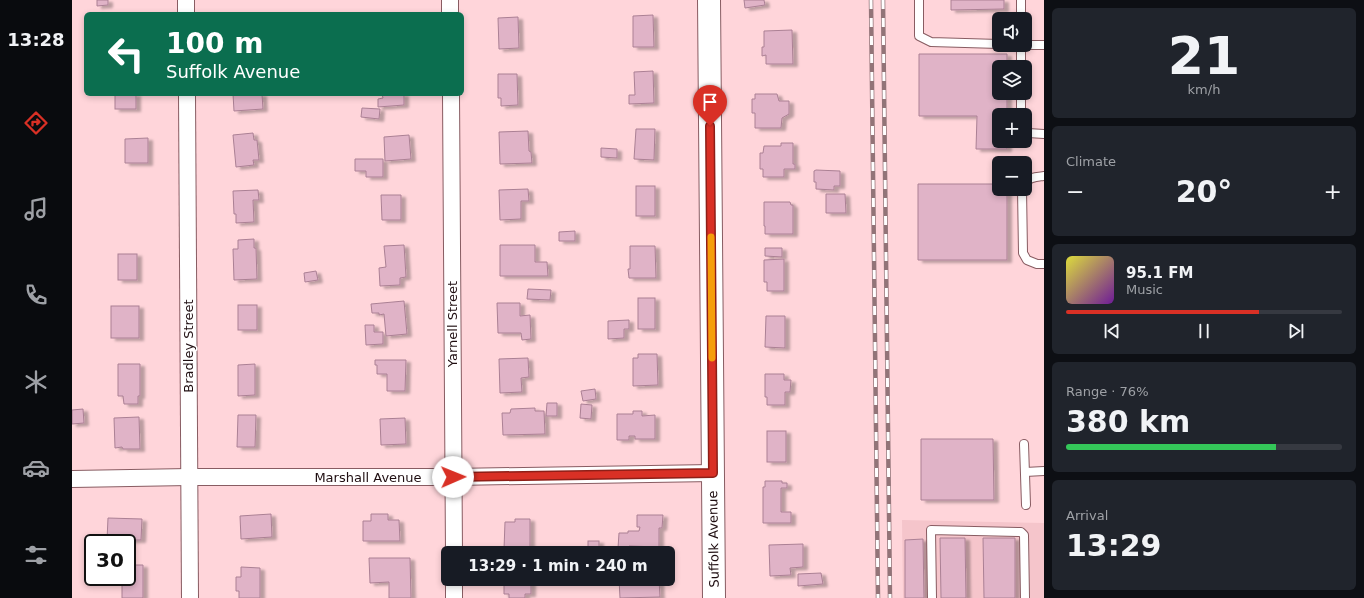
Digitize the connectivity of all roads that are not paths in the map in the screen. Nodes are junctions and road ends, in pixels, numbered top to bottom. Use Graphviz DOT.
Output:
graph roads {
  1 [pos="186,0"];
  2 [pos="450,0"];
  3 [pos="709,0"];
  4 [pos="919,0"];
  5 [pos="1021,0"];
  6 [pos="186,12"];
  7 [pos="450,12"];
  8 [pos="1021,12"];
  9 [pos="992,44"];
  10 [pos="1032,45"];
  11 [pos="1044,45"];
  12 [pos="187,96"];
  13 [pos="451,96"];
  14 [pos="1032,133"];
  15 [pos="1044,134"];
  16 [pos="1044,176"];
  17 [pos="1032,178"];
  18 [pos="1022,196"];
  19 [pos="1044,264"];
  20 [pos="1024,444"];
  21 [pos="1044,471"];
  22 [pos="1025,472"];
  23 [pos="713,473"];
  24 [pos="189,477"];
  25 [pos="453,477"];
  26 [pos="72,479"];
  27 [pos="1026,505"];
  28 [pos="454,546"];
  29 [pos="454,586"];
  30 [pos="190,598"];
  31 [pos="454,598"];
  32 [pos="714,598"];
  33 [pos="932,598"];
  34 [pos="1025,598"];
  1 -- 6 [label="street"];
  2 -- 7 [label="street"];
  3 -- 23 [label="street, Suffolk Avenue"];
  4 -- 9 [label="lane"];
  5 -- 8 [label="lane"];
  10 -- 11 [label="lane"];
  12 -- 24 [label="street, Bradley Street"];
  13 -- 25 [label="street, Yarnell Street"];
  14 -- 15 [label="lane"];
  16 -- 17 [label="lane"];
  18 -- 19 [label="lane"];
  20 -- 22 [label="lane"];
  21 -- 22 [label="lane"];
  22 -- 27 [label="lane"];
  23 -- 25 [label="street, Marshall Avenue"];
  23 -- 32 [label="street, Suffolk Avenue"];
  24 -- 25 [label="street, Marshall Avenue"];
  24 -- 26 [label="street, Marshall Avenue"];
  24 -- 30 [label="street, Bradley Street"];
  25 -- 28 [label="street, Yarnell Street"];
  29 -- 31 [label="street"];
  33 -- 34 [label="lane"];
}
